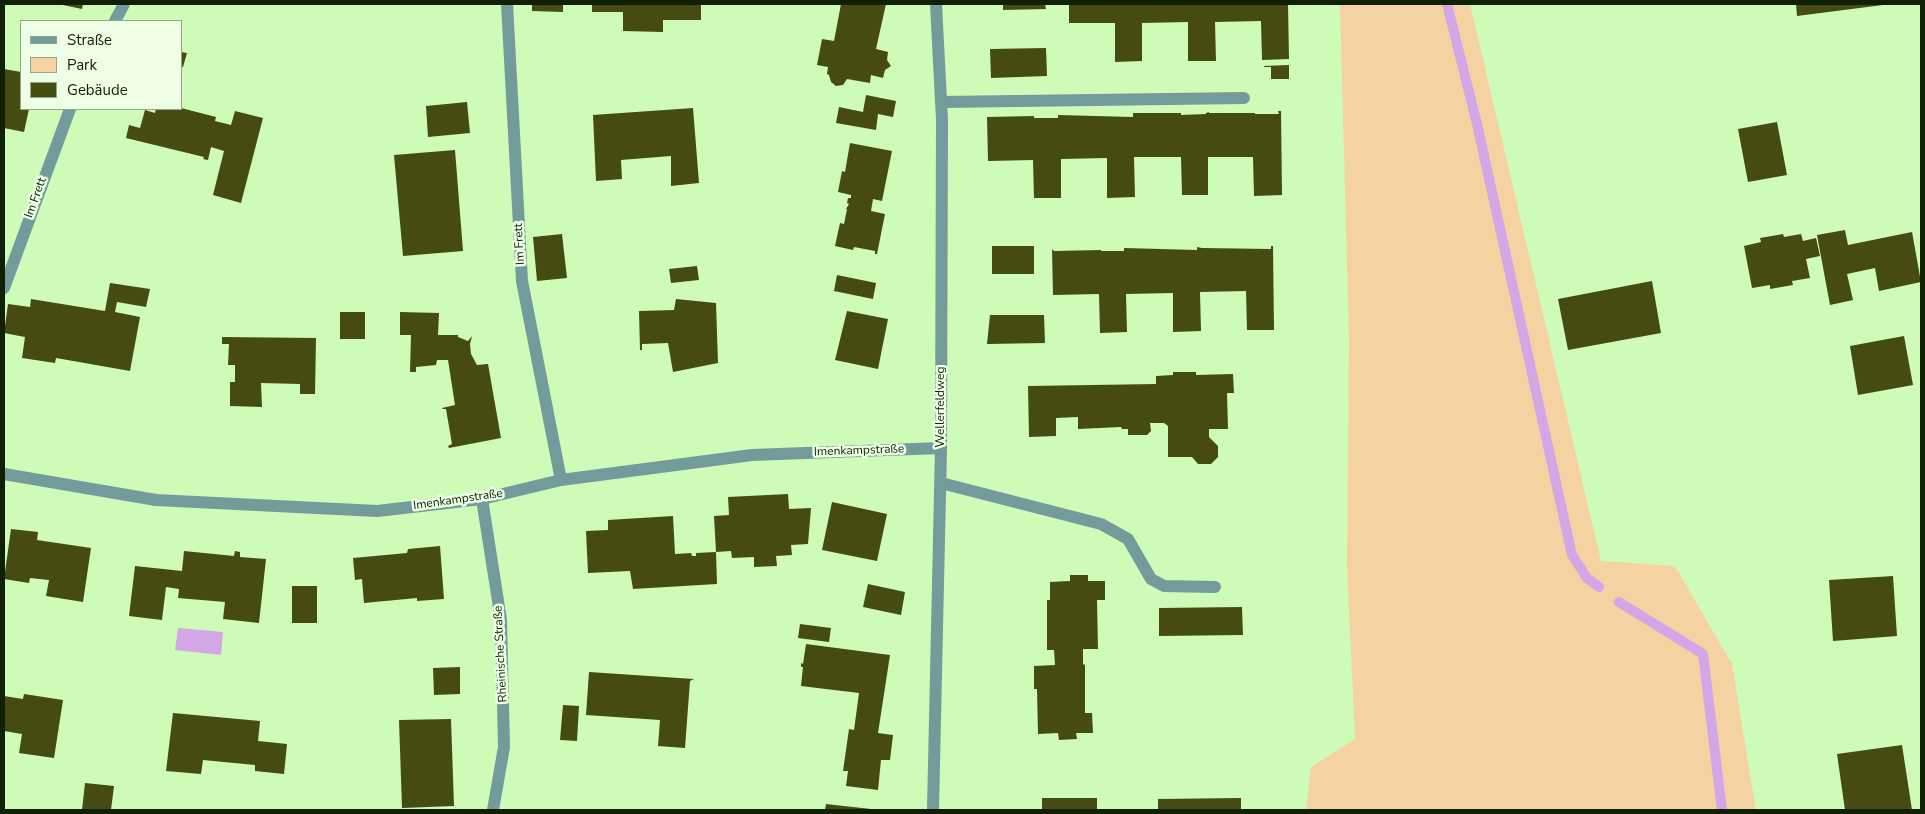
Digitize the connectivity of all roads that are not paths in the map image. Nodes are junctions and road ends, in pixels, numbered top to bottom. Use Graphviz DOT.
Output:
graph roads {
  1 [pos="124,4"];
  2 [pos="507,4"];
  3 [pos="936,4"];
  4 [pos="116,20"];
  5 [pos="1244,98"];
  6 [pos="941,102"];
  7 [pos="70,110"];
  8 [pos="4,288"];
  9 [pos="941,448"];
  10 [pos="4,474"];
  11 [pos="561,480"];
  12 [pos="941,484"];
  13 [pos="482,499"];
  14 [pos="1215,588"];
  15 [pos="493,810"];
  16 [pos="933,810"];
  1 -- 4 [label="street"];
  2 -- 11 [label="street, Im Frett"];
  3 -- 6 [label="street, Wellerfeldweg"];
  5 -- 6 [label="street"];
  6 -- 9 [label="street, Wellerfeldweg"];
  7 -- 8 [label="street, Im Frett"];
  9 -- 11 [label="street, Imenkampstraße"];
  9 -- 12 [label="street, Wellerfeldweg"];
  10 -- 13 [label="street, Imenkampstraße"];
  11 -- 13 [label="street, Imenkampstraße"];
  12 -- 14 [label="street"];
  12 -- 16 [label="street, Wellerfeldweg"];
  13 -- 15 [label="street, Rheinische Straße"];
}
